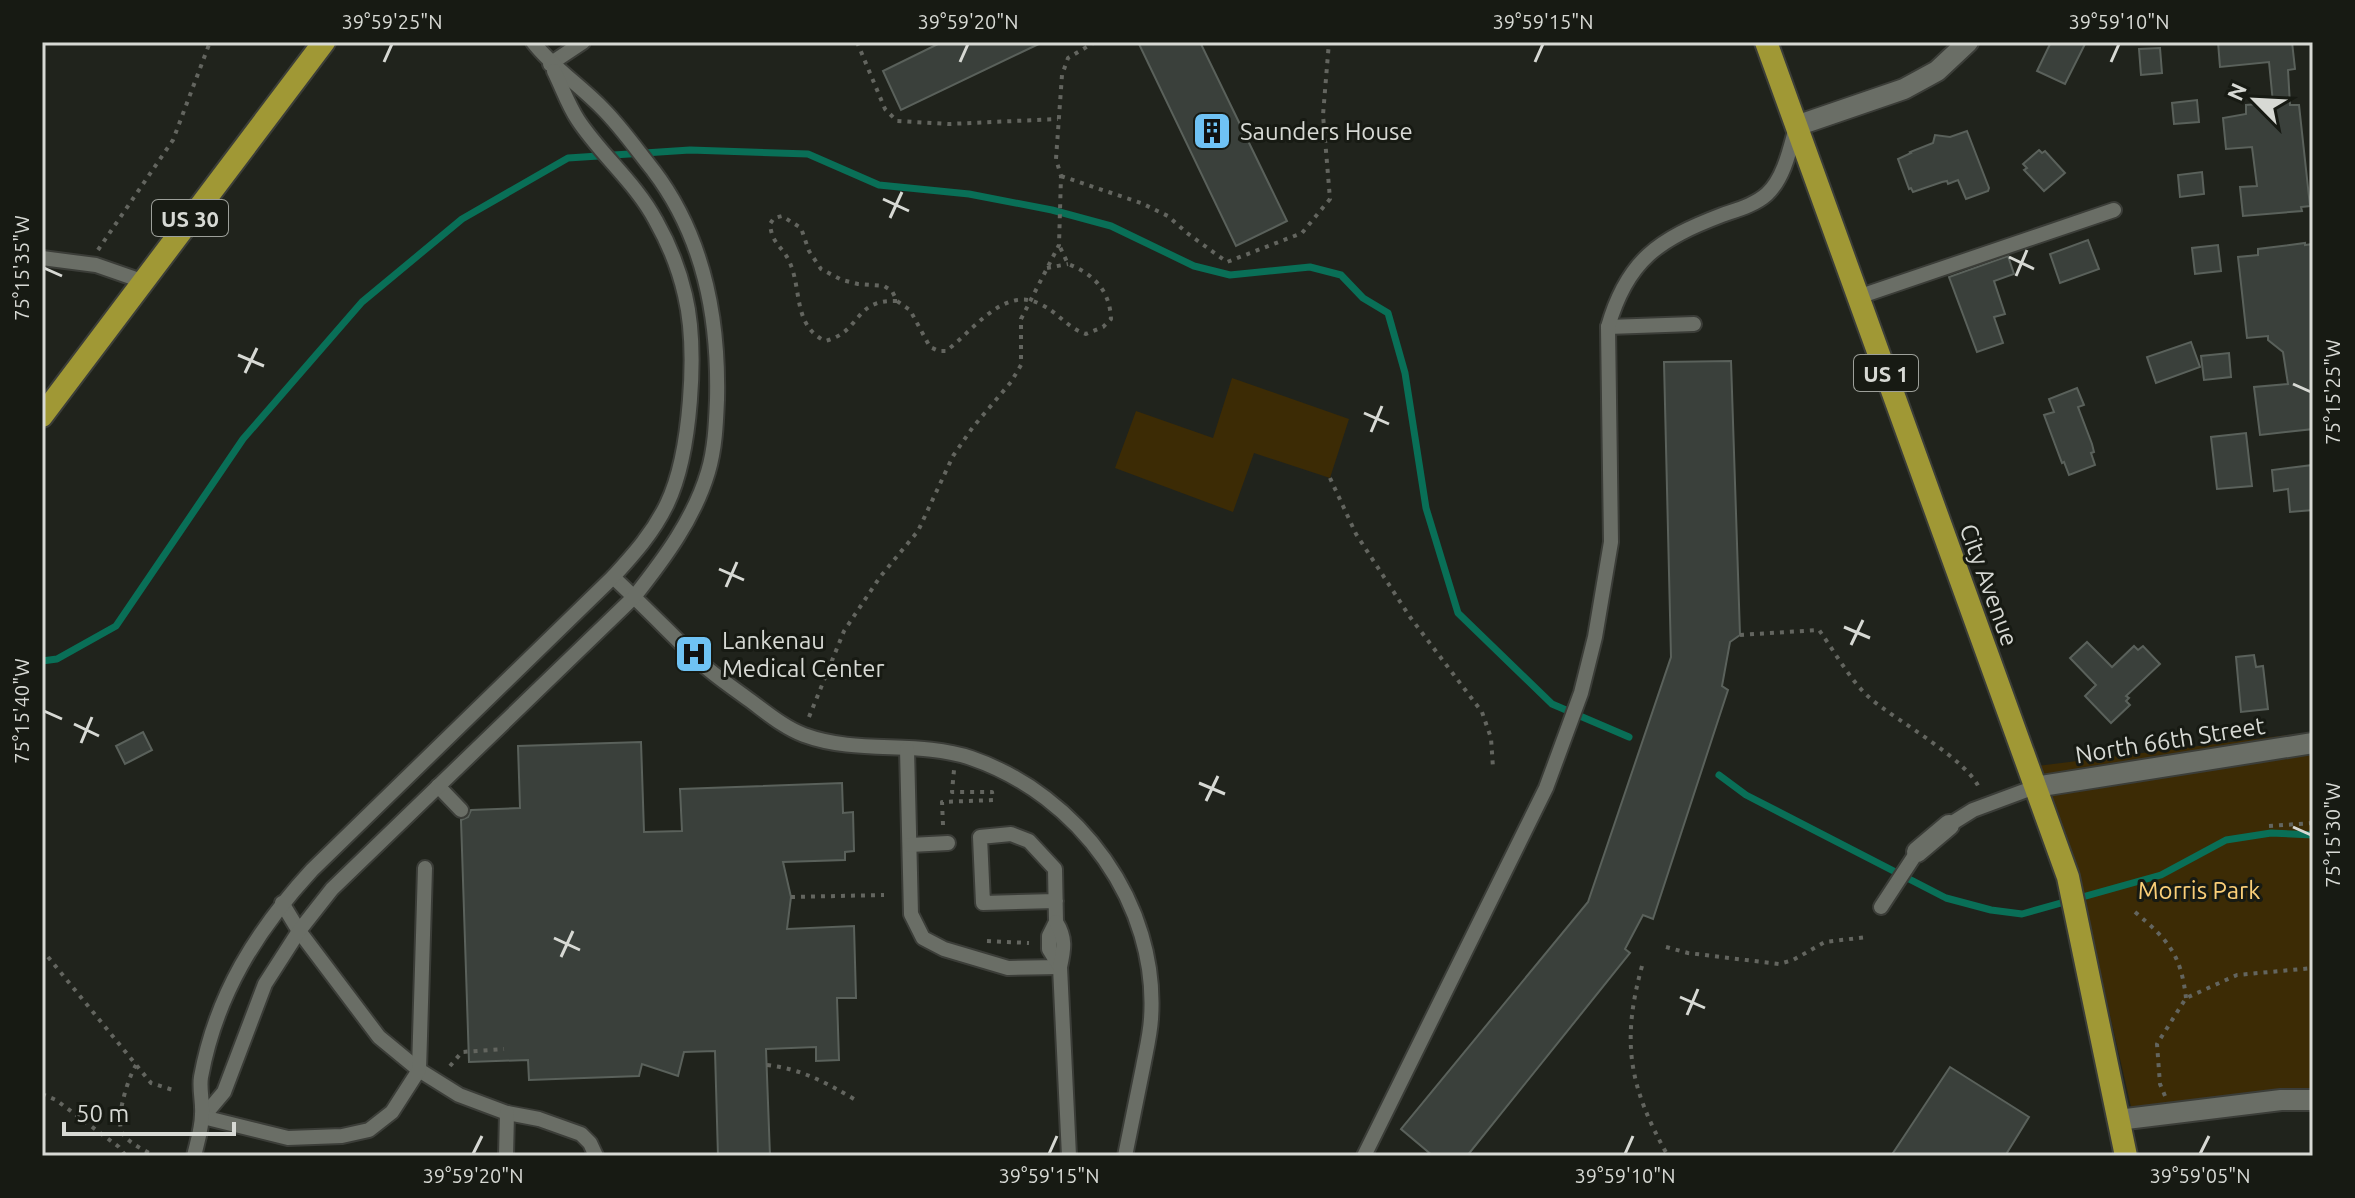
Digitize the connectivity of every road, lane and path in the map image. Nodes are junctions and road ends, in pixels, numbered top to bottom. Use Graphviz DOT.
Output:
graph roads {
  1 [pos="210,42"];
  2 [pos="324,42"];
  3 [pos="533,42"];
  4 [pos="583,42"];
  5 [pos="857,42"];
  6 [pos="1095,42"];
  7 [pos="1329,42"];
  8 [pos="1766,42"];
  9 [pos="1968,42"];
  10 [pos="550,64"];
  11 [pos="1058,119"];
  12 [pos="1796,126"];
  13 [pos="1061,176"];
  14 [pos="2114,210"];
  15 [pos="1059,245"];
  16 [pos="42,258"];
  17 [pos="88,264"];
  18 [pos="1068,264"];
  19 [pos="1047,268"];
  20 [pos="142,281"];
  21 [pos="1858,297"];
  22 [pos="897,301"];
  23 [pos="1029,301"];
  24 [pos="1694,324"];
  25 [pos="1608,327"];
  26 [pos="42,416"];
  27 [pos="1330,478"];
  28 [pos="613,577"];
  29 [pos="634,597"];
  30 [pos="1740,635"];
  31 [pos="802,734"];
  32 [pos="2313,743"];
  33 [pos="907,749"];
  34 [pos="1493,768"];
  35 [pos="955,770"];
  36 [pos="438,786"];
  37 [pos="2035,787"];
  38 [pos="1986,805"];
  39 [pos="461,810"];
  40 [pos="2313,823"];
  41 [pos="1949,825"];
  42 [pos="2269,826"];
  43 [pos="946,843"];
  44 [pos="910,845"];
  45 [pos="1917,852"];
  46 [pos="425,868"];
  47 [pos="884,895"];
  48 [pos="791,897"];
  49 [pos="1056,901"];
  50 [pos="282,903"];
  51 [pos="1881,907"];
  52 [pos="2135,912"];
  53 [pos="299,931"];
  54 [pos="1867,937"];
  55 [pos="978,941"];
  56 [pos="1029,943"];
  57 [pos="1666,947"];
  58 [pos="48,957"];
  59 [pos="1642,966"];
  60 [pos="1060,967"];
  61 [pos="2313,968"];
  62 [pos="2186,998"];
  63 [pos="504,1049"];
  64 [pos="136,1065"];
  65 [pos="767,1065"];
  66 [pos="450,1066"];
  67 [pos="419,1070"];
  68 [pos="176,1091"];
  69 [pos="42,1094"];
  70 [pos="854,1099"];
  71 [pos="2313,1100"];
  72 [pos="2173,1112"];
  73 [pos="507,1113"];
  74 [pos="203,1117"];
  75 [pos="2118,1120"];
  76 [pos="126,1156"];
  77 [pos="155,1156"];
  78 [pos="194,1156"];
  79 [pos="506,1156"];
  80 [pos="596,1156"];
  81 [pos="1069,1156"];
  82 [pos="1125,1156"];
  83 [pos="1364,1156"];
  84 [pos="1668,1156"];
  85 [pos="2126,1156"];
  1 -- 17 [label="path"];
  2 -- 20 [label="highway, US 30"];
  3 -- 10 [label="lane"];
  4 -- 10 [label="lane"];
  5 -- 11 [label="path"];
  6 -- 11 [label="path"];
  7 -- 13 [label="path"];
  8 -- 12 [label="highway, City Avenue / US 1"];
  9 -- 12 [label="street"];
  10 -- 28 [label="lane"];
  10 -- 29 [label="lane"];
  11 -- 13 [label="path"];
  12 -- 21 [label="highway, City Avenue / US 1"];
  12 -- 25 [label="lane"];
  13 -- 15 [label="path"];
  14 -- 21 [label="lane"];
  15 -- 18 [label="path"];
  15 -- 19 [label="path"];
  16 -- 17 [label="lane"];
  17 -- 20 [label="lane"];
  18 -- 19 [label="path"];
  18 -- 23 [label="path"];
  19 -- 23 [label="path"];
  20 -- 26 [label="highway, US 30"];
  21 -- 37 [label="highway, City Avenue / US 1"];
  22 -- 22 [label="path"];
  22 -- 23 [label="path"];
  23 -- 31 [label="path"];
  24 -- 25 [label="lane"];
  25 -- 83 [label="lane"];
  27 -- 34 [label="path"];
  28 -- 29 [label="lane"];
  28 -- 50 [label="lane"];
  29 -- 31 [label="lane"];
  29 -- 36 [label="lane"];
  30 -- 38 [label="path"];
  31 -- 33 [label="lane"];
  32 -- 37 [label="street, North 66th Street"];
  33 -- 44 [label="lane"];
  33 -- 82 [label="lane"];
  35 -- 43 [label="path"];
  36 -- 39 [label="lane"];
  36 -- 53 [label="lane"];
  37 -- 38 [label="lane"];
  37 -- 75 [label="highway, City Avenue / US 1"];
  38 -- 41 [label="lane"];
  40 -- 42 [label="path"];
  41 -- 45 [label="street"];
  43 -- 44 [label="lane"];
  44 -- 60 [label="lane"];
  45 -- 51 [label="lane"];
  46 -- 67 [label="lane"];
  47 -- 48 [label="path"];
  49 -- 49 [label="lane"];
  49 -- 60 [label="lane"];
  50 -- 53 [label="lane"];
  50 -- 74 [label="lane"];
  52 -- 62 [label="path"];
  53 -- 67 [label="lane"];
  53 -- 74 [label="lane"];
  54 -- 57 [label="path"];
  55 -- 56 [label="path"];
  58 -- 64 [label="path"];
  59 -- 84 [label="path"];
  60 -- 81 [label="lane"];
  61 -- 62 [label="path"];
  62 -- 72 [label="path"];
  63 -- 66 [label="path"];
  64 -- 68 [label="path"];
  64 -- 77 [label="path"];
  65 -- 70 [label="path"];
  67 -- 73 [label="lane"];
  67 -- 74 [label="lane"];
  69 -- 76 [label="path"];
  71 -- 72 [label="street"];
  72 -- 75 [label="street"];
  73 -- 79 [label="lane"];
  73 -- 80 [label="lane"];
  74 -- 78 [label="lane"];
  75 -- 85 [label="highway, City Avenue / US 1"];
}
